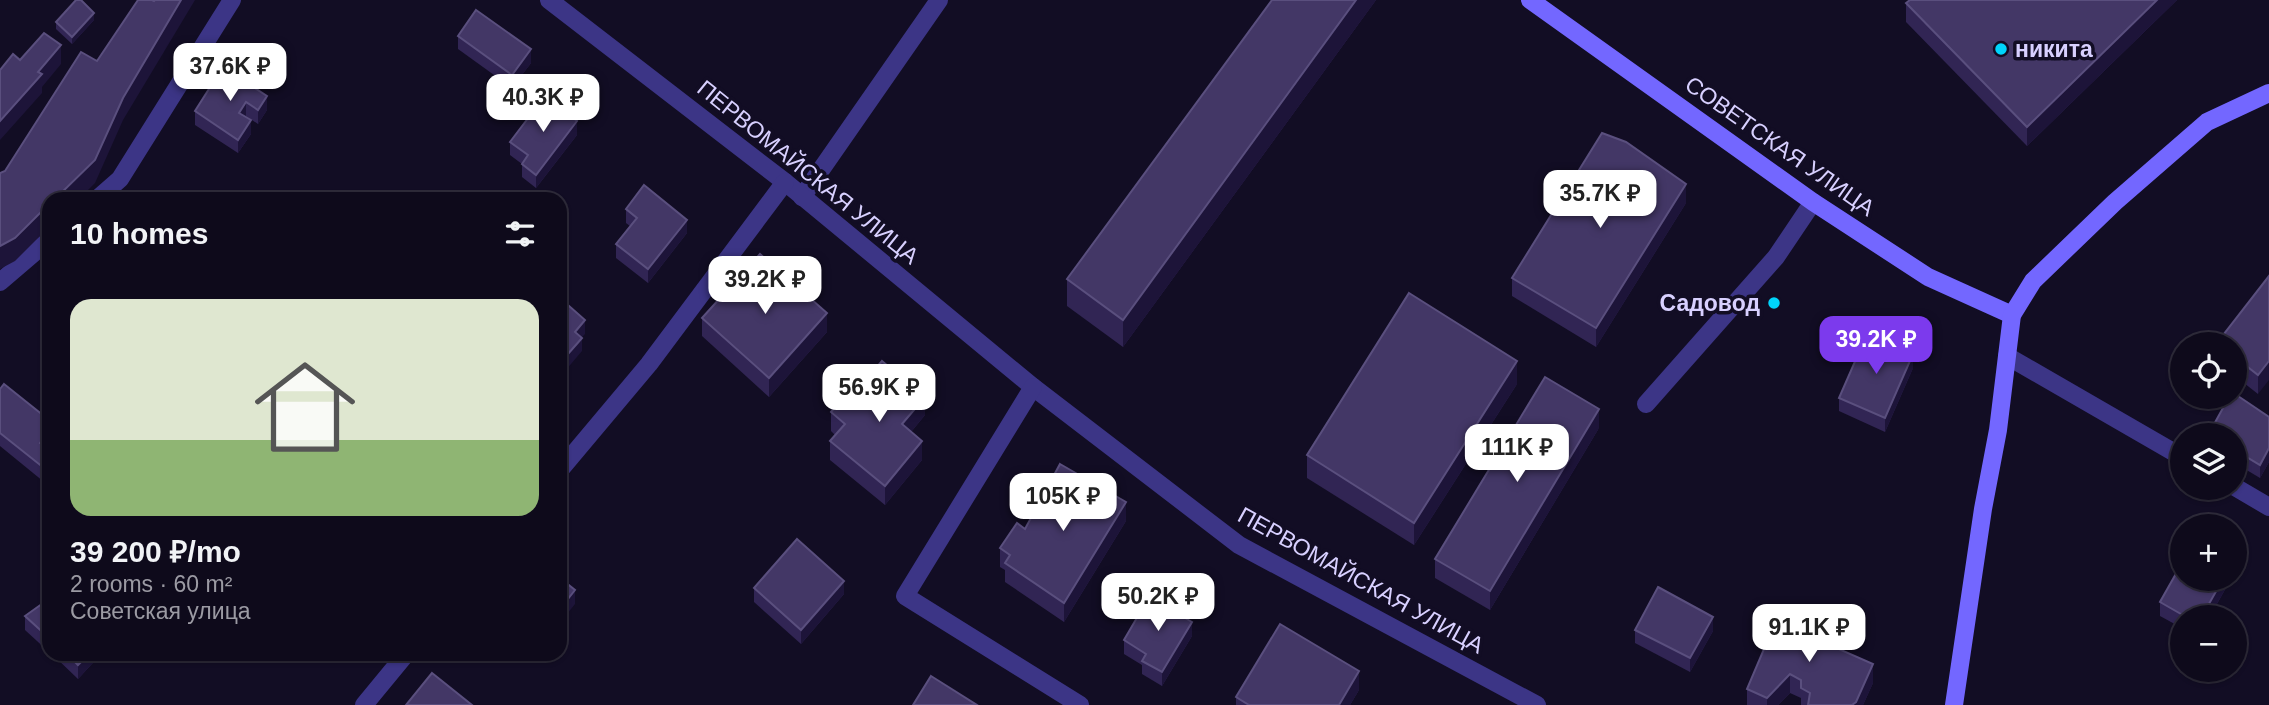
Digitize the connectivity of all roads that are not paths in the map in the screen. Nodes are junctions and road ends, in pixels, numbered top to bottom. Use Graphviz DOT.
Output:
graph roads {
  1 [pos="232,0"];
  2 [pos="548,0"];
  3 [pos="939,0"];
  4 [pos="1530,0"];
  5 [pos="2269,93"];
  6 [pos="785,182"];
  7 [pos="105,192"];
  8 [pos="802,197"];
  9 [pos="1813,202"];
  10 [pos="42,246"];
  11 [pos="0,282"];
  12 [pos="2012,314"];
  13 [pos="2007,356"];
  14 [pos="1033,387"];
  15 [pos="1646,404"];
  16 [pos="2170,450"];
  17 [pos="567,462"];
  18 [pos="2247,494"];
  19 [pos="2269,507"];
  20 [pos="400,661"];
  21 [pos="364,705"];
  22 [pos="1080,705"];
  23 [pos="1537,705"];
  24 [pos="1954,705"];
  1 -- 7 [label="street"];
  2 -- 6 [label="street, ПЕРВОМАЙСКАЯ УЛИЦА"];
  3 -- 8 [label="street"];
  4 -- 9 [label="main road, СОВЕТСКАЯ УЛИЦА"];
  5 -- 12 [label="main road"];
  6 -- 8 [label="street, ПЕРВОМАЙСКАЯ УЛИЦА"];
  6 -- 17 [label="street"];
  8 -- 14 [label="street, ПЕРВОМАЙСКАЯ УЛИЦА"];
  9 -- 12 [label="main road, СОВЕТСКАЯ УЛИЦА"];
  9 -- 15 [label="street"];
  10 -- 11 [label="street"];
  12 -- 13 [label="main road"];
  13 -- 16 [label="street"];
  13 -- 24 [label="main road"];
  14 -- 22 [label="street"];
  14 -- 23 [label="street, ПЕРВОМАЙСКАЯ УЛИЦА"];
  18 -- 19 [label="street"];
  20 -- 21 [label="street"];
}
